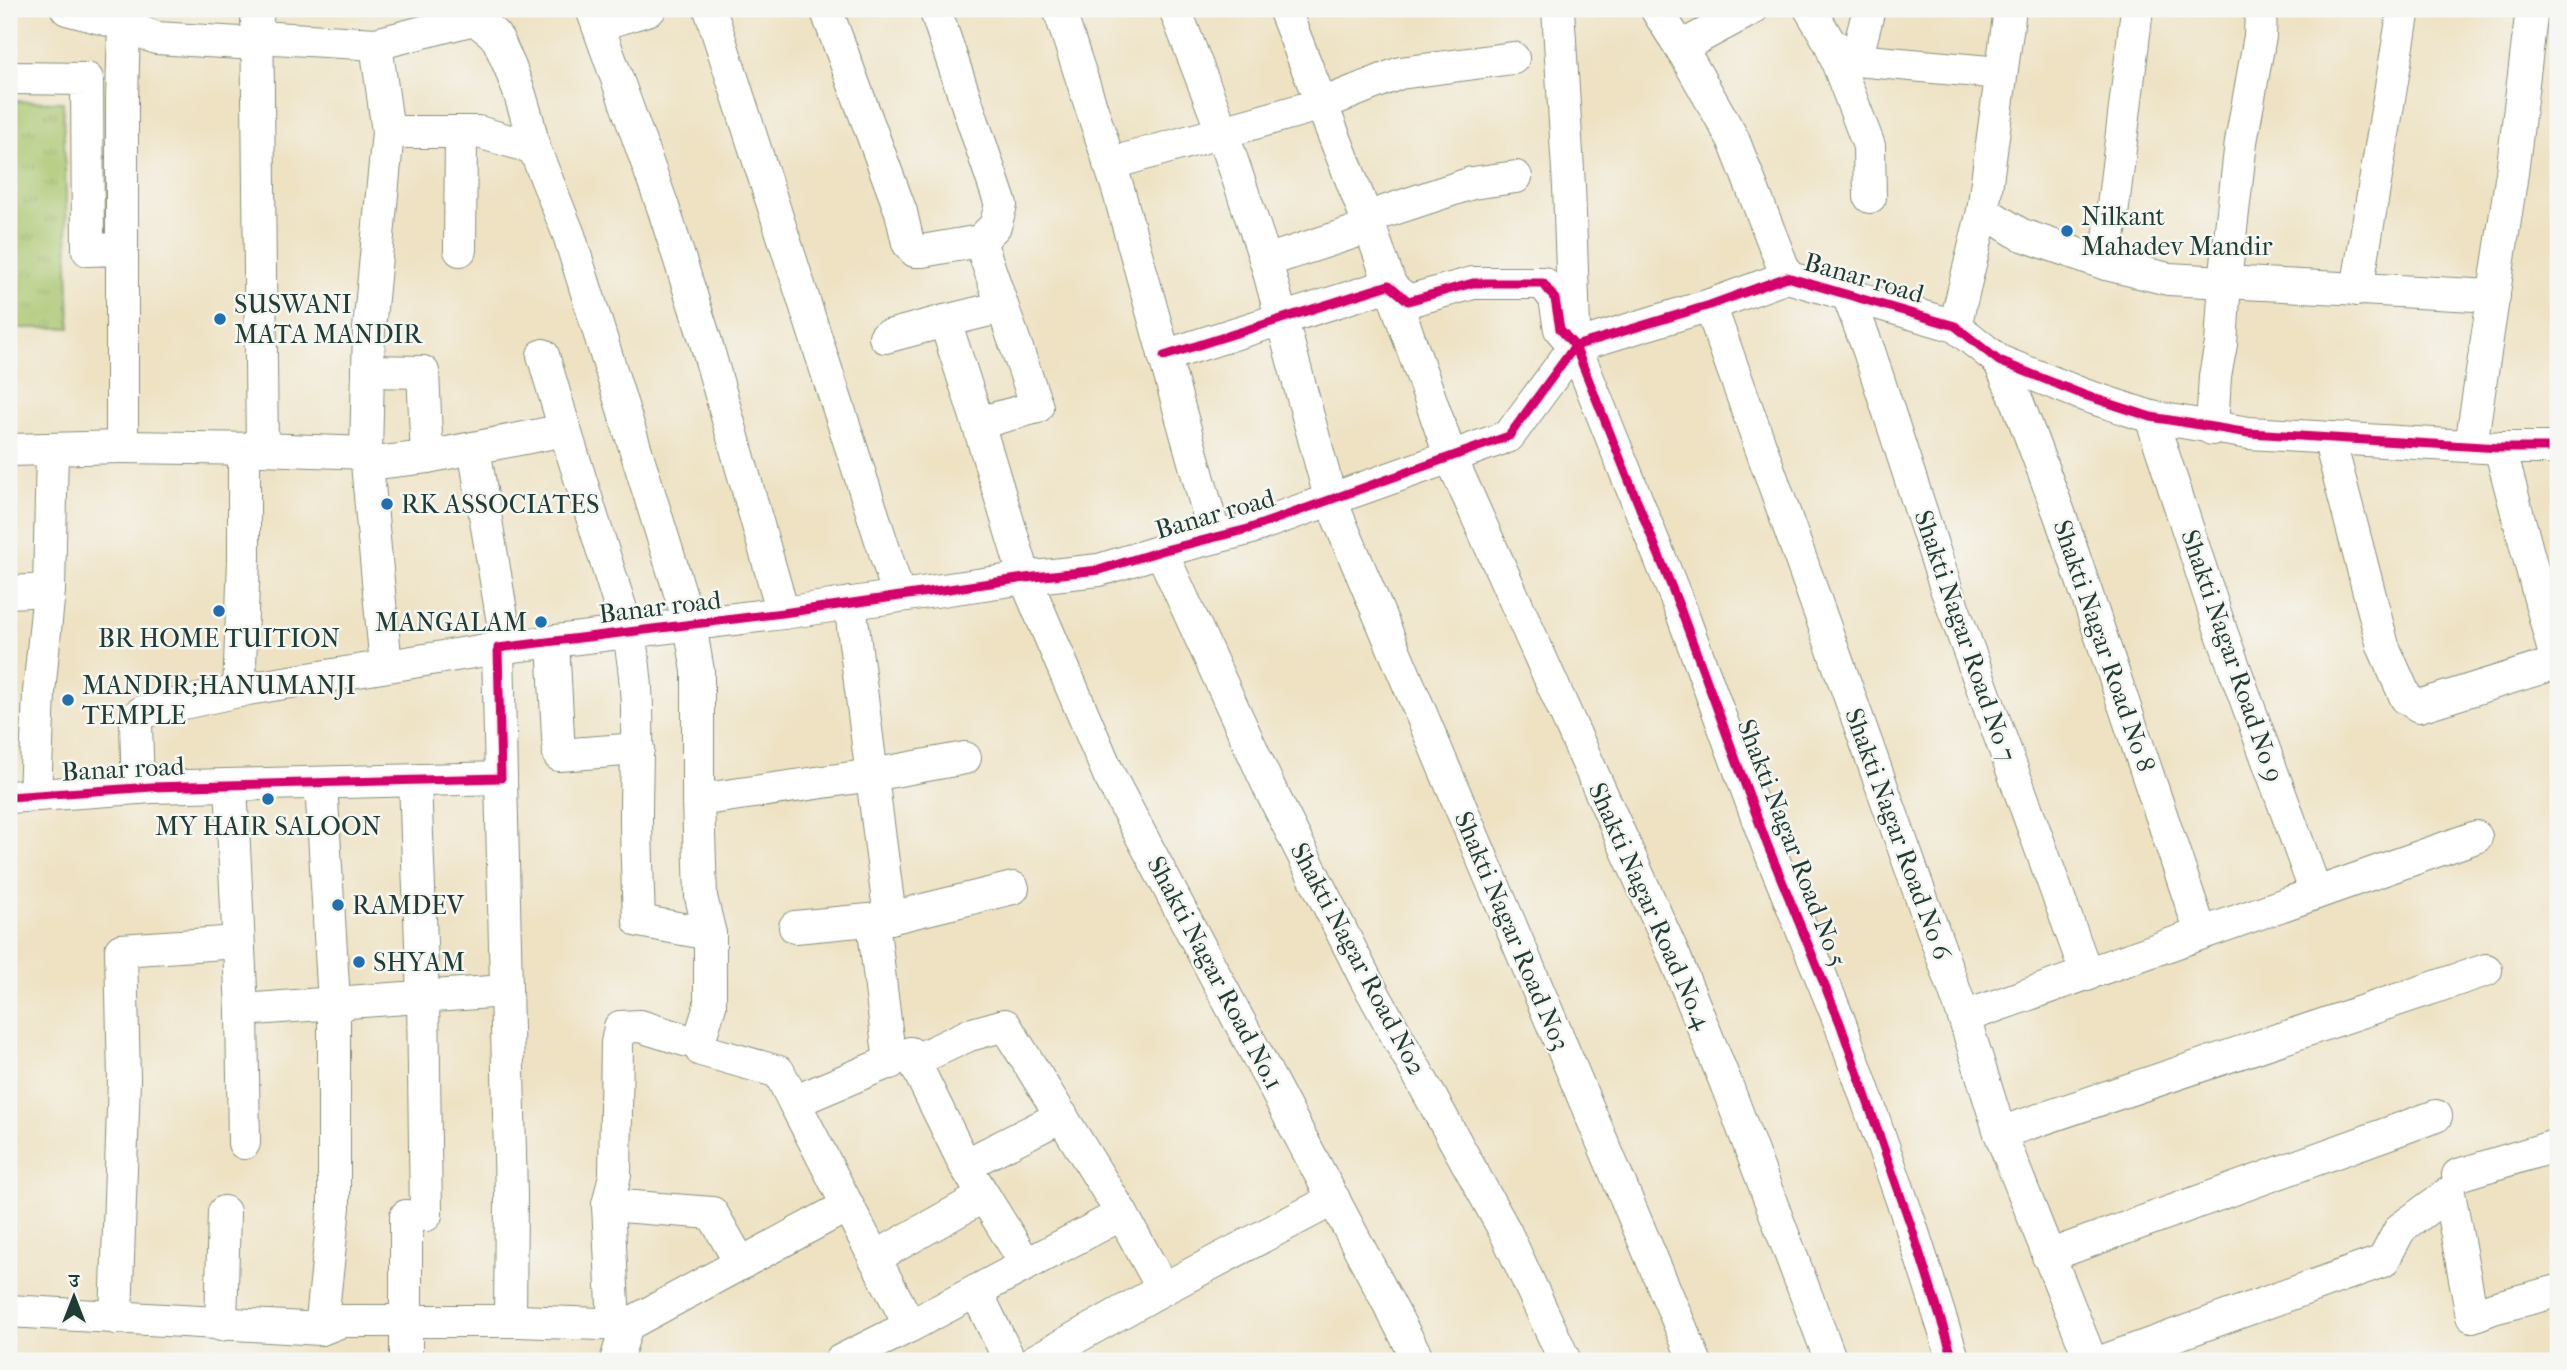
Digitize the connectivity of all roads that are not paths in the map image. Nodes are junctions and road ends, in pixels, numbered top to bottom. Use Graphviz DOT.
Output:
graph roads {
  1 [pos="67,9"];
  2 [pos="650,9"];
  3 [pos="710,9"];
  4 [pos="826,9"];
  5 [pos="935,9"];
  6 [pos="1059,9"];
  7 [pos="1175,9"];
  8 [pos="1284,9"];
  9 [pos="1558,9"];
  10 [pos="1656,9"];
  11 [pos="1752,9"];
  12 [pos="1810,9"];
  13 [pos="1869,9"];
  14 [pos="2010,9"];
  15 [pos="2137,9"];
  16 [pos="2261,9"];
  17 [pos="2404,9"];
  18 [pos="2532,9"];
  19 [pos="473,14"];
  20 [pos="127,17"];
  21 [pos="595,17"];
  22 [pos="257,30"];
  23 [pos="1830,43"];
  24 [pos="376,44"];
  25 [pos="1681,47"];
  26 [pos="1513,58"];
  27 [pos="1856,60"];
  28 [pos="2000,73"];
  29 [pos="9,78"];
  30 [pos="1322,104"];
  31 [pos="1222,131"];
  32 [pos="388,132"];
  33 [pos="461,132"];
  34 [pos="534,148"];
  35 [pos="1109,164"];
  36 [pos="1516,177"];
  37 [pos="1870,197"];
  38 [pos="1983,211"];
  39 [pos="1368,223"];
  40 [pos="980,241"];
  41 [pos="122,249"];
  42 [pos="460,250"];
  43 [pos="1266,261"];
  44 [pos="2106,264"];
  45 [pos="1787,277"];
  46 [pos="2225,281"];
  47 [pos="1389,285"];
  48 [pos="2357,290"];
  49 [pos="1849,295"];
  50 [pos="2494,296"];
  51 [pos="1710,305"];
  52 [pos="1002,307"];
  53 [pos="1283,320"];
  54 [pos="945,321"];
  55 [pos="1955,326"];
  56 [pos="885,337"];
  57 [pos="1575,346"];
  58 [pos="544,355"];
  59 [pos="1164,356"];
  60 [pos="1999,361"];
  61 [pos="368,371"];
  62 [pos="2151,417"];
  63 [pos="978,424"];
  64 [pos="2212,429"];
  65 [pos="565,430"];
  66 [pos="2329,438"];
  67 [pos="2486,446"];
  68 [pos="122,447"];
  69 [pos="474,448"];
  70 [pos="2558,448"];
  71 [pos="52,449"];
  72 [pos="253,449"];
  73 [pos="9,450"];
  74 [pos="427,457"];
  75 [pos="366,458"];
  76 [pos="1451,458"];
  77 [pos="1331,501"];
  78 [pos="1215,537"];
  79 [pos="1161,551"];
  80 [pos="1025,578"];
  81 [pos="49,590"];
  82 [pos="9,592"];
  83 [pos="899,596"];
  84 [pos="850,603"];
  85 [pos="783,613"];
  86 [pos="690,625"];
  87 [pos="628,632"];
  88 [pos="553,642"];
  89 [pos="503,648"];
  90 [pos="2558,665"];
  91 [pos="386,666"];
  92 [pos="239,691"];
  93 [pos="639,749"];
  94 [pos="965,758"];
  95 [pos="872,775"];
  96 [pos="501,778"];
  97 [pos="415,780"];
  98 [pos="321,783"];
  99 [pos="231,785"];
  100 [pos="138,788"];
  101 [pos="22,796"];
  102 [pos="698,800"];
  103 [pos="2476,837"];
  104 [pos="1013,888"];
  105 [pos="2316,893"];
  106 [pos="881,920"];
  107 [pos="796,927"];
  108 [pos="2201,933"];
  109 [pos="710,934"];
  110 [pos="239,942"];
  111 [pos="2486,970"];
  112 [pos="2087,975"];
  113 [pos="505,991"];
  114 [pos="423,998"];
  115 [pos="334,1003"];
  116 [pos="242,1010"];
  117 [pos="1964,1017"];
  118 [pos="701,1035"];
  119 [pos="902,1062"];
  120 [pos="794,1102"];
  121 [pos="1062,1116"];
  122 [pos="2436,1116"];
  123 [pos="2000,1133"];
  124 [pos="244,1143"];
  125 [pos="2558,1145"];
  126 [pos="965,1165"];
  127 [pos="2458,1175"];
  128 [pos="984,1196"];
  129 [pos="1334,1199"];
  130 [pos="608,1205"];
  131 [pos="847,1206"];
  132 [pos="224,1212"];
  133 [pos="1122,1214"];
  134 [pos="2048,1256"];
  135 [pos="874,1258"];
  136 [pos="741,1264"];
  137 [pos="1026,1264"];
  138 [pos="1163,1289"];
  139 [pos="976,1291"];
  140 [pos="2558,1291"];
  141 [pos="9,1311"];
  142 [pos="116,1318"];
  143 [pos="406,1320"];
  144 [pos="510,1321"];
  145 [pos="221,1325"];
  146 [pos="620,1325"];
  147 [pos="909,1326"];
  148 [pos="321,1329"];
  149 [pos="406,1361"];
  150 [pos="616,1361"];
  151 [pos="839,1361"];
  152 [pos="1010,1361"];
  153 [pos="1034,1361"];
  154 [pos="1419,1361"];
  155 [pos="1565,1361"];
  156 [pos="1695,1361"];
  157 [pos="1831,1361"];
  158 [pos="1954,1361"];
  159 [pos="2091,1361"];
  160 [pos="2103,1361"];
  1 -- 20 [label="street"];
  2 -- 21 [label="street"];
  3 -- 83 [label="street"];
  4 -- 40 [label="street"];
  5 -- 40 [label="street"];
  6 -- 35 [label="street"];
  7 -- 31 [label="street, Shakti Nagar Road No3"];
  8 -- 30 [label="street, Shakti Nagar Road No.4"];
  9 -- 57 [label="street"];
  10 -- 25 [label="street"];
  11 -- 25 [label="street"];
  12 -- 23 [label="street"];
  13 -- 27 [label="street"];
  14 -- 28 [label="street"];
  15 -- 44 [label="street"];
  16 -- 46 [label="street"];
  17 -- 48 [label="street"];
  18 -- 50 [label="street"];
  19 -- 24 [label="street"];
  19 -- 34 [label="street"];
  20 -- 22 [label="street"];
  20 -- 41 [label="street"];
  21 -- 85 [label="street"];
  22 -- 24 [label="street"];
  22 -- 72 [label="street"];
  23 -- 27 [label="street"];
  23 -- 37 [label="street"];
  24 -- 32 [label="street"];
  25 -- 45 [label="street"];
  26 -- 30 [label="street"];
  27 -- 28 [label="street"];
  28 -- 38 [label="street"];
  29 -- 41 [label="street"];
  30 -- 31 [label="street"];
  30 -- 39 [label="street, Shakti Nagar Road No.4"];
  31 -- 35 [label="street"];
  31 -- 43 [label="street, Shakti Nagar Road No3"];
  32 -- 33 [label="street"];
  32 -- 61 [label="street"];
  33 -- 34 [label="street"];
  33 -- 42 [label="street"];
  34 -- 86 [label="street"];
  35 -- 59 [label="street"];
  36 -- 39 [label="street"];
  38 -- 44 [label="street"];
  38 -- 55 [label="street"];
  39 -- 43 [label="street"];
  39 -- 47 [label="street, Shakti Nagar Road No.4"];
  40 -- 52 [label="street"];
  41 -- 68 [label="street"];
  43 -- 53 [label="street, Shakti Nagar Road No3"];
  44 -- 46 [label="street"];
  45 -- 49 [label="street, Banar road"];
  45 -- 51 [label="street, Banar road"];
  46 -- 48 [label="street"];
  46 -- 64 [label="street"];
  47 -- 53 [label="street"];
  47 -- 57 [label="street"];
  47 -- 76 [label="street, Shakti Nagar Road No.4"];
  48 -- 50 [label="street"];
  49 -- 55 [label="street, Banar road"];
  49 -- 112 [label="street, Shakti Nagar Road No 7"];
  50 -- 67 [label="street"];
  51 -- 57 [label="street, Banar road"];
  51 -- 117 [label="street, Shakti Nagar Road No 6"];
  52 -- 54 [label="street"];
  52 -- 63 [label="street"];
  53 -- 59 [label="street"];
  53 -- 77 [label="street, Shakti Nagar Road No3"];
  54 -- 56 [label="street"];
  54 -- 63 [label="street, Shakti Nagar Road No.1"];
  55 -- 60 [label="street, Banar road"];
  57 -- 76 [label="street, Banar road"];
  57 -- 158 [label="street, Shakti Nagar Road No 5"];
  58 -- 65 [label="street"];
  59 -- 78 [label="street"];
  60 -- 62 [label="street, Banar road"];
  60 -- 108 [label="street, Shakti Nagar Road No 8"];
  61 -- 74 [label="street"];
  61 -- 75 [label="street"];
  62 -- 64 [label="street, Banar road"];
  62 -- 105 [label="street, Shakti Nagar Road No 9"];
  63 -- 80 [label="street, Shakti Nagar Road No.1"];
  64 -- 66 [label="street, Banar road"];
  65 -- 69 [label="street"];
  65 -- 87 [label="street"];
  66 -- 67 [label="street, Banar road"];
  66 -- 90 [label="street"];
  67 -- 70 [label="street, Banar road"];
  67 -- 90 [label="street"];
  68 -- 71 [label="street"];
  68 -- 72 [label="street"];
  69 -- 74 [label="street"];
  69 -- 89 [label="street"];
  71 -- 73 [label="street"];
  71 -- 81 [label="street"];
  72 -- 75 [label="street"];
  72 -- 92 [label="street"];
  74 -- 75 [label="street"];
  75 -- 91 [label="street"];
  76 -- 77 [label="street, Banar road"];
  76 -- 157 [label="street, Shakti Nagar Road No.4"];
  77 -- 78 [label="street, Banar road"];
  77 -- 156 [label="street, Shakti Nagar Road No3"];
  78 -- 79 [label="street, Banar road"];
  79 -- 80 [label="street, Banar road"];
  79 -- 155 [label="street, Shakti Nagar Road No2"];
  80 -- 83 [label="street, Banar road"];
  80 -- 129 [label="street, Shakti Nagar Road No.1"];
  81 -- 82 [label="street"];
  81 -- 101 [label="street"];
  83 -- 84 [label="street, Banar road"];
  84 -- 85 [label="street, Banar road"];
  84 -- 95 [label="street"];
  85 -- 86 [label="street, Banar road"];
  86 -- 87 [label="street, Banar road"];
  86 -- 102 [label="street"];
  87 -- 88 [label="street, Banar road"];
  87 -- 93 [label="street"];
  88 -- 89 [label="street, Banar road"];
  88 -- 93 [label="street"];
  89 -- 91 [label="street, Banar road"];
  89 -- 96 [label="street"];
  91 -- 92 [label="street, Banar road"];
  92 -- 100 [label="street, Banar road"];
  93 -- 109 [label="street"];
  94 -- 95 [label="street"];
  95 -- 102 [label="street"];
  95 -- 106 [label="street"];
  96 -- 97 [label="street, Banar road"];
  96 -- 113 [label="street"];
  97 -- 98 [label="street, Banar road"];
  97 -- 114 [label="street"];
  98 -- 99 [label="street, Banar road"];
  98 -- 115 [label="street"];
  99 -- 100 [label="street, Banar road"];
  99 -- 110 [label="street"];
  100 -- 101 [label="street, Banar road"];
  102 -- 109 [label="street"];
  103 -- 105 [label="street"];
  104 -- 106 [label="street"];
  105 -- 108 [label="street"];
  106 -- 107 [label="street"];
  106 -- 119 [label="street"];
  108 -- 112 [label="street"];
  109 -- 118 [label="street"];
  110 -- 116 [label="street"];
  110 -- 142 [label="street"];
  111 -- 123 [label="street"];
  112 -- 117 [label="street"];
  113 -- 114 [label="street"];
  113 -- 144 [label="street"];
  114 -- 115 [label="street"];
  114 -- 143 [label="street"];
  115 -- 116 [label="street"];
  115 -- 148 [label="street"];
  116 -- 124 [label="street"];
  117 -- 123 [label="street, Shakti Nagar Road No 6"];
  118 -- 120 [label="street"];
  118 -- 130 [label="street"];
  119 -- 120 [label="street"];
  119 -- 121 [label="street"];
  119 -- 126 [label="street"];
  120 -- 131 [label="street"];
  121 -- 126 [label="street"];
  121 -- 133 [label="street"];
  122 -- 134 [label="street"];
  123 -- 134 [label="street, Shakti Nagar Road No 6"];
  125 -- 127 [label="street"];
  126 -- 128 [label="street"];
  128 -- 135 [label="street"];
  128 -- 137 [label="street"];
  129 -- 138 [label="street"];
  129 -- 154 [label="street, Shakti Nagar Road No.1"];
  130 -- 136 [label="street"];
  130 -- 146 [label="street"];
  131 -- 135 [label="street"];
  131 -- 136 [label="street"];
  132 -- 145 [label="street"];
  133 -- 137 [label="street"];
  133 -- 138 [label="street"];
  134 -- 159 [label="street, Shakti Nagar Road No 6"];
  135 -- 147 [label="street"];
  136 -- 146 [label="street"];
  137 -- 139 [label="street"];
  138 -- 153 [label="street"];
  139 -- 147 [label="street"];
  139 -- 152 [label="street"];
  140 -- 160 [label="street"];
  141 -- 142 [label="street"];
  142 -- 145 [label="street"];
  143 -- 144 [label="street"];
  143 -- 148 [label="street"];
  143 -- 149 [label="street"];
  144 -- 146 [label="street"];
  145 -- 148 [label="street"];
  146 -- 150 [label="street"];
  147 -- 151 [label="street"];
}
